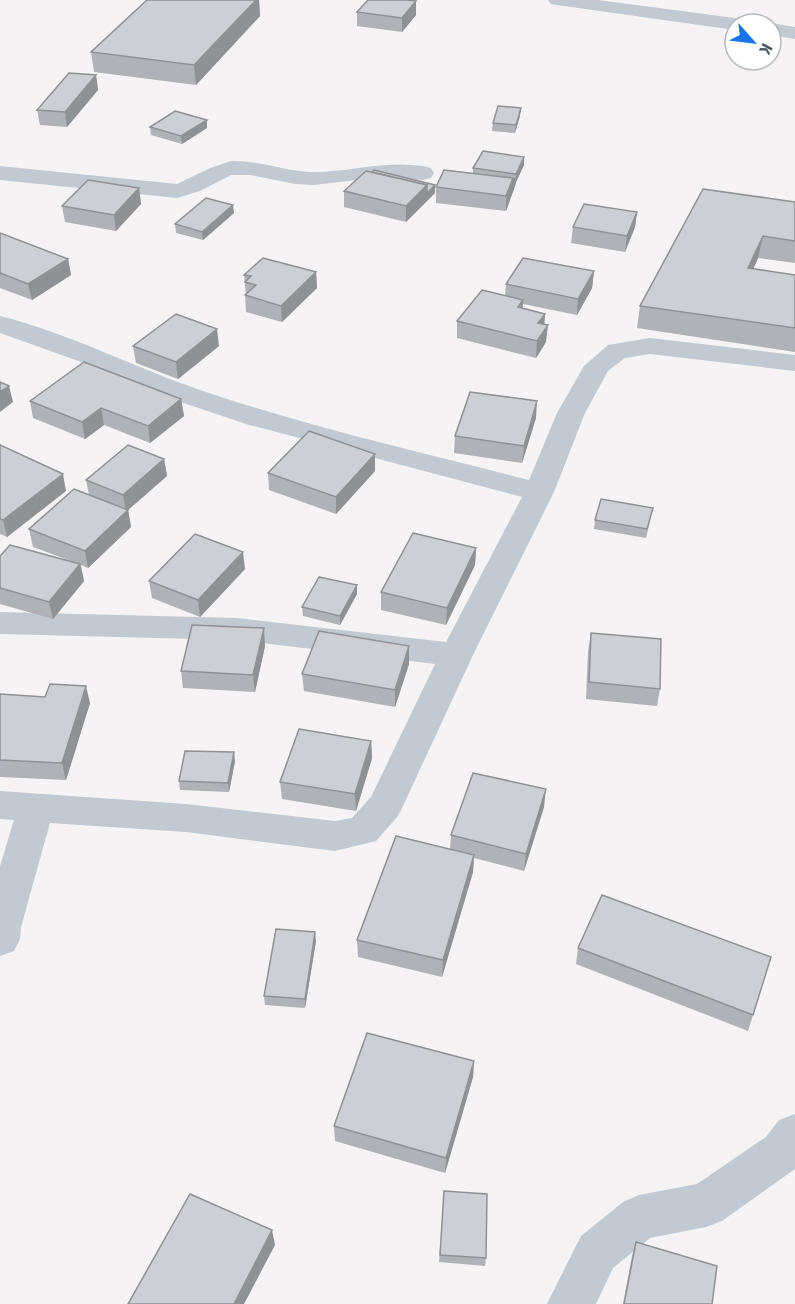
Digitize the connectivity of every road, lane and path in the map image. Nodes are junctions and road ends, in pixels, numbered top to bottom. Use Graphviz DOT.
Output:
graph roads {
  1 [pos="557,0"];
  2 [pos="723,17"];
  3 [pos="423,173"];
  4 [pos="2,175"];
  5 [pos="4,330"];
  6 [pos="795,363"];
  7 [pos="539,492"];
  8 [pos="0,623"];
  9 [pos="456,655"];
  10 [pos="18,806"];
  11 [pos="0,939"];
  12 [pos="795,1135"];
  13 [pos="571,1304"];
  1 -- 2 [label="street"];
  3 -- 4 [label="street"];
  5 -- 7 [label="street"];
  6 -- 7 [label="street"];
  7 -- 9 [label="street"];
  8 -- 9 [label="street"];
  9 -- 10 [label="street"];
  10 -- 11 [label="street"];
  12 -- 13 [label="street"];
}
